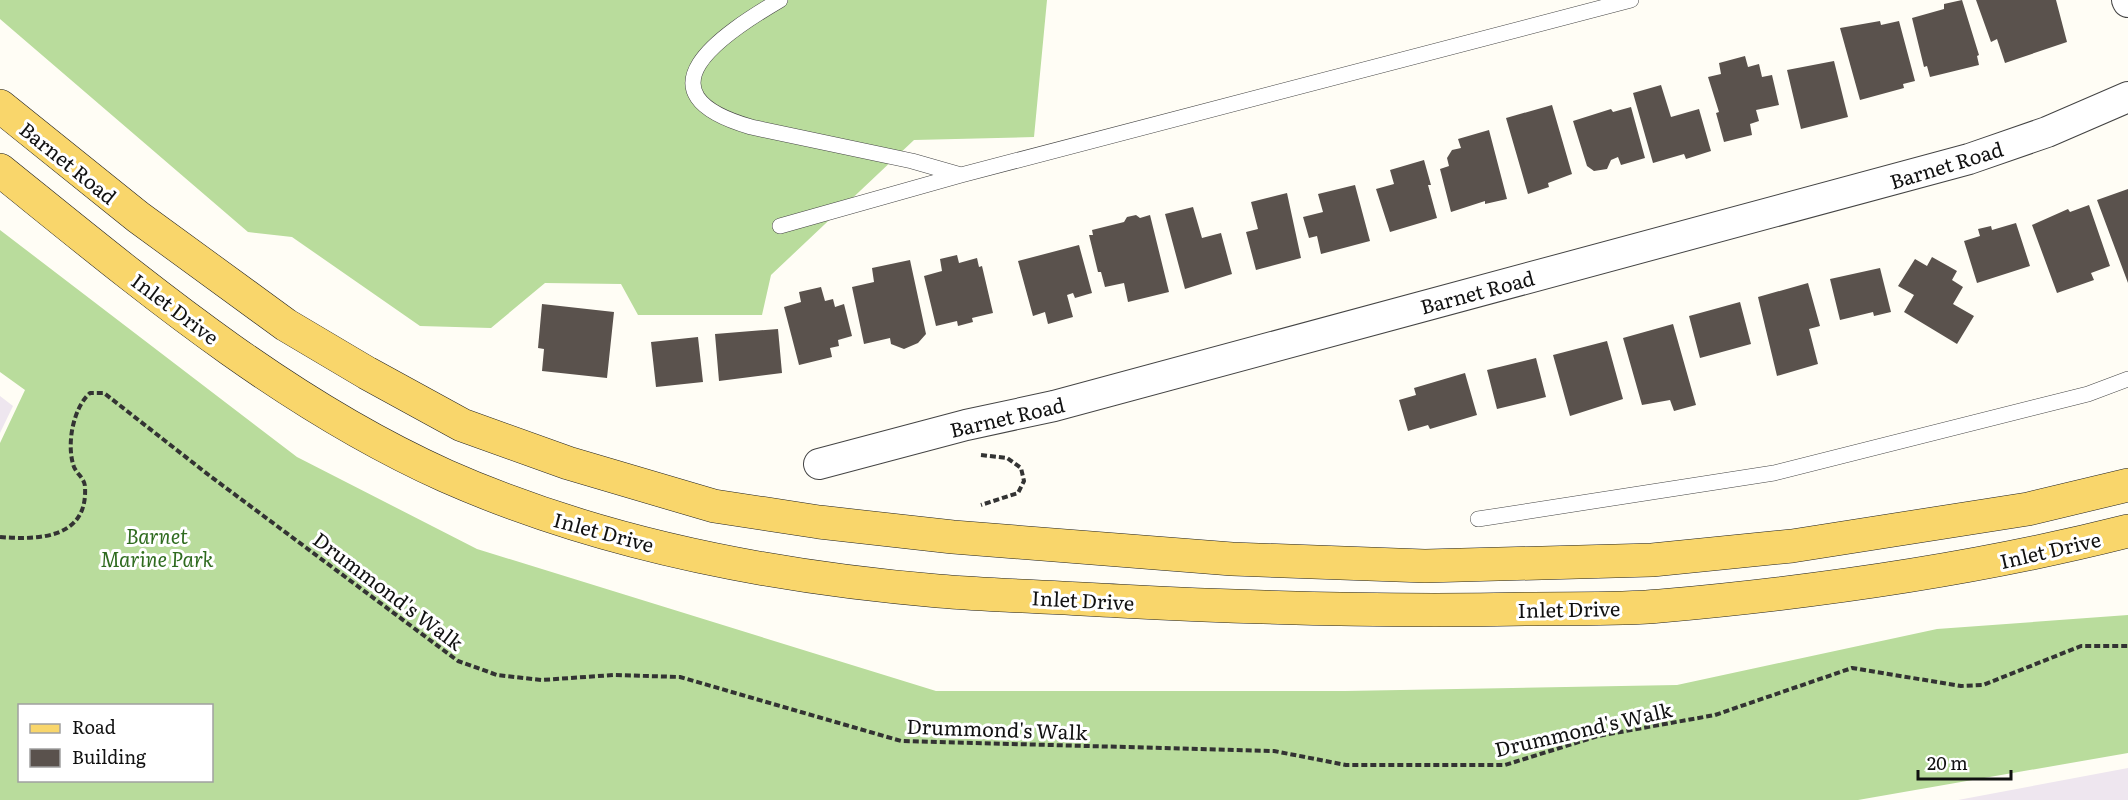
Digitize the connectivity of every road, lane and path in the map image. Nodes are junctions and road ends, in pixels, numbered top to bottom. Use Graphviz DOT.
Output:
graph roads {
  1 [pos="780,0"];
  2 [pos="1631,0"];
  3 [pos="2128,97"];
  4 [pos="0,106"];
  5 [pos="0,170"];
  6 [pos="961,175"];
  7 [pos="780,225"];
  8 [pos="2128,379"];
  9 [pos="966,424"];
  10 [pos="819,464"];
  11 [pos="2128,485"];
  12 [pos="1478,519"];
  13 [pos="2128,531"];
  14 [pos="0,537"];
  15 [pos="953,537"];
  16 [pos="2128,646"];
  1 -- 6 [label="lane"];
  2 -- 6 [label="lane"];
  3 -- 9 [label="street, Barnet Road"];
  4 -- 15 [label="main road, Barnet Road"];
  5 -- 13 [label="main road, Inlet Drive"];
  6 -- 7 [label="lane"];
  8 -- 12 [label="lane"];
  9 -- 10 [label="street, Barnet Road"];
  9 -- 15 [label="path"];
  11 -- 15 [label="main road"];
  14 -- 16 [label="path, Drummond's Walk"];
}
